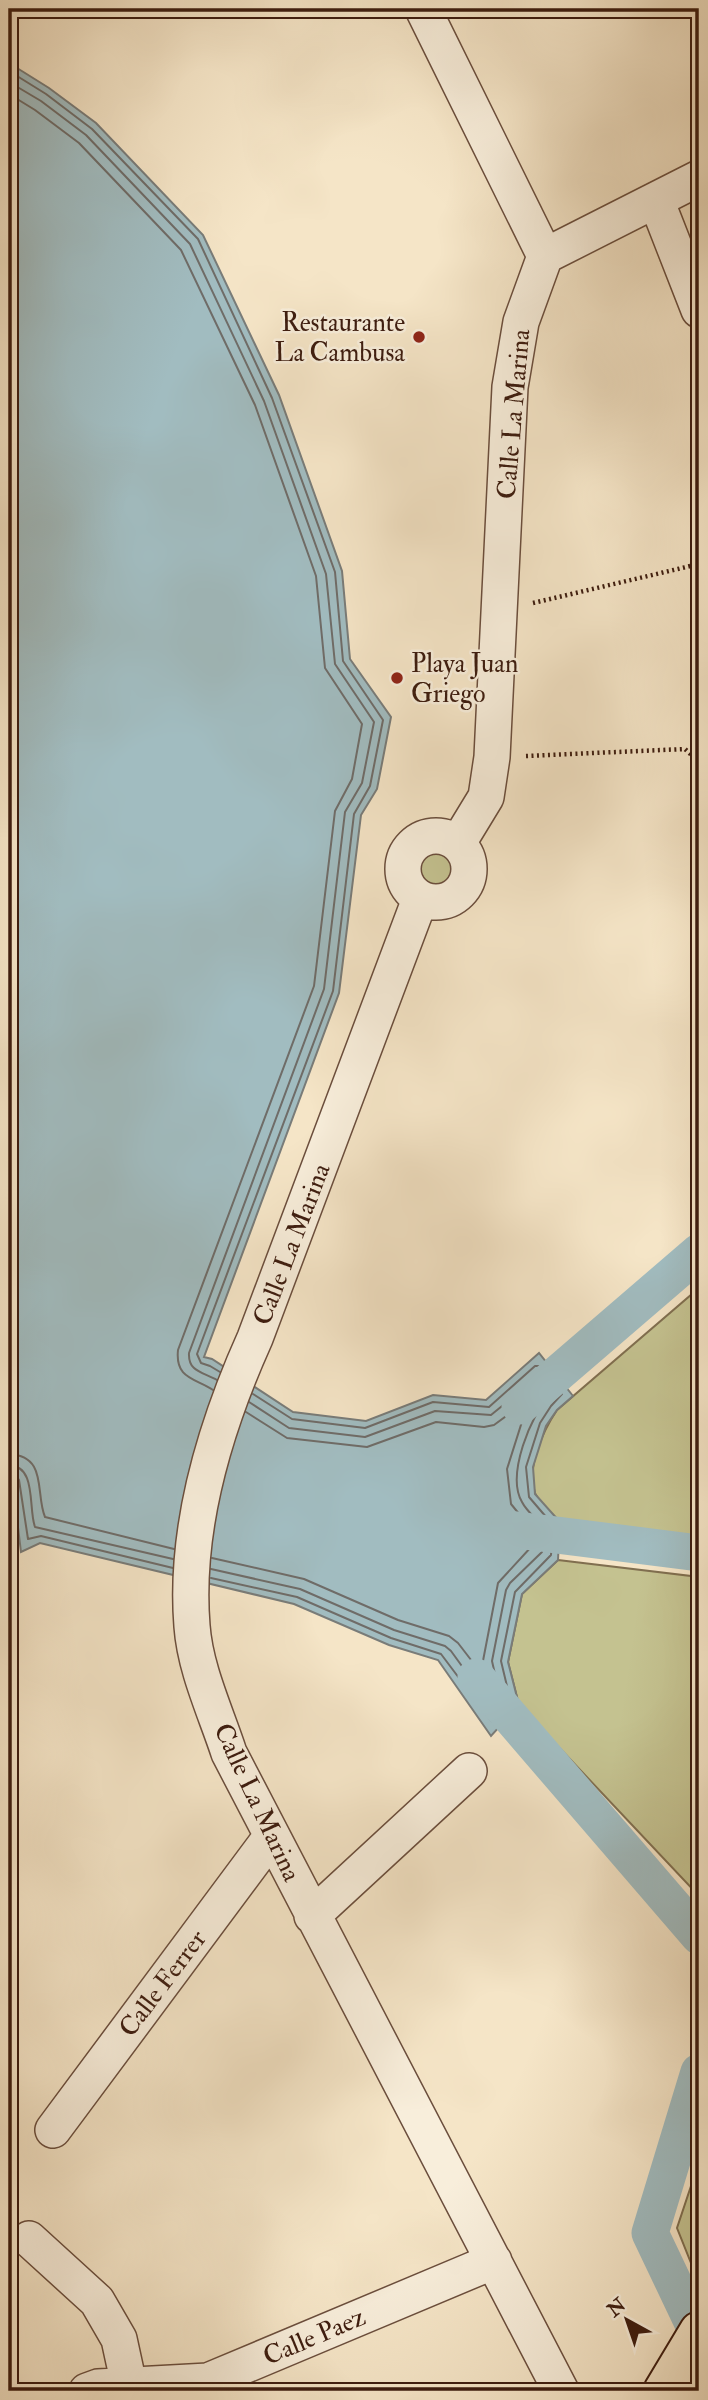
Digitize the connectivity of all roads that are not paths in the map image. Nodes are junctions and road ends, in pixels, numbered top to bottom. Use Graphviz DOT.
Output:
graph roads {
  1 [pos="423,9"];
  2 [pos="699,178"];
  3 [pos="656,200"];
  4 [pos="545,256"];
  5 [pos="699,310"];
  6 [pos="458,843"];
  7 [pos="421,899"];
  8 [pos="468,1771"];
  9 [pos="271,1837"];
  10 [pos="312,1916"];
  11 [pos="52,2130"];
  12 [pos="29,2239"];
  13 [pos="494,2261"];
  14 [pos="699,2330"];
  15 [pos="129,2385"];
  16 [pos="87,2391"];
  17 [pos="561,2391"];
  18 [pos="663,2391"];
  1 -- 4 [label="street"];
  2 -- 3 [label="street"];
  3 -- 4 [label="street"];
  3 -- 5 [label="street"];
  4 -- 6 [label="street, Calle La Marina"];
  6 -- 7 [label="street"];
  6 -- 7 [label="street"];
  7 -- 9 [label="street, Calle La Marina"];
  8 -- 10 [label="street"];
  9 -- 10 [label="street, Calle La Marina"];
  9 -- 11 [label="street, Calle Ferrer"];
  10 -- 13 [label="street, Calle La Marina"];
  12 -- 15 [label="street"];
  13 -- 15 [label="street, Calle Paez"];
  13 -- 17 [label="street, Calle La Marina"];
  14 -- 18 [label="main road"];
  15 -- 16 [label="street, Calle Paez"];
}
